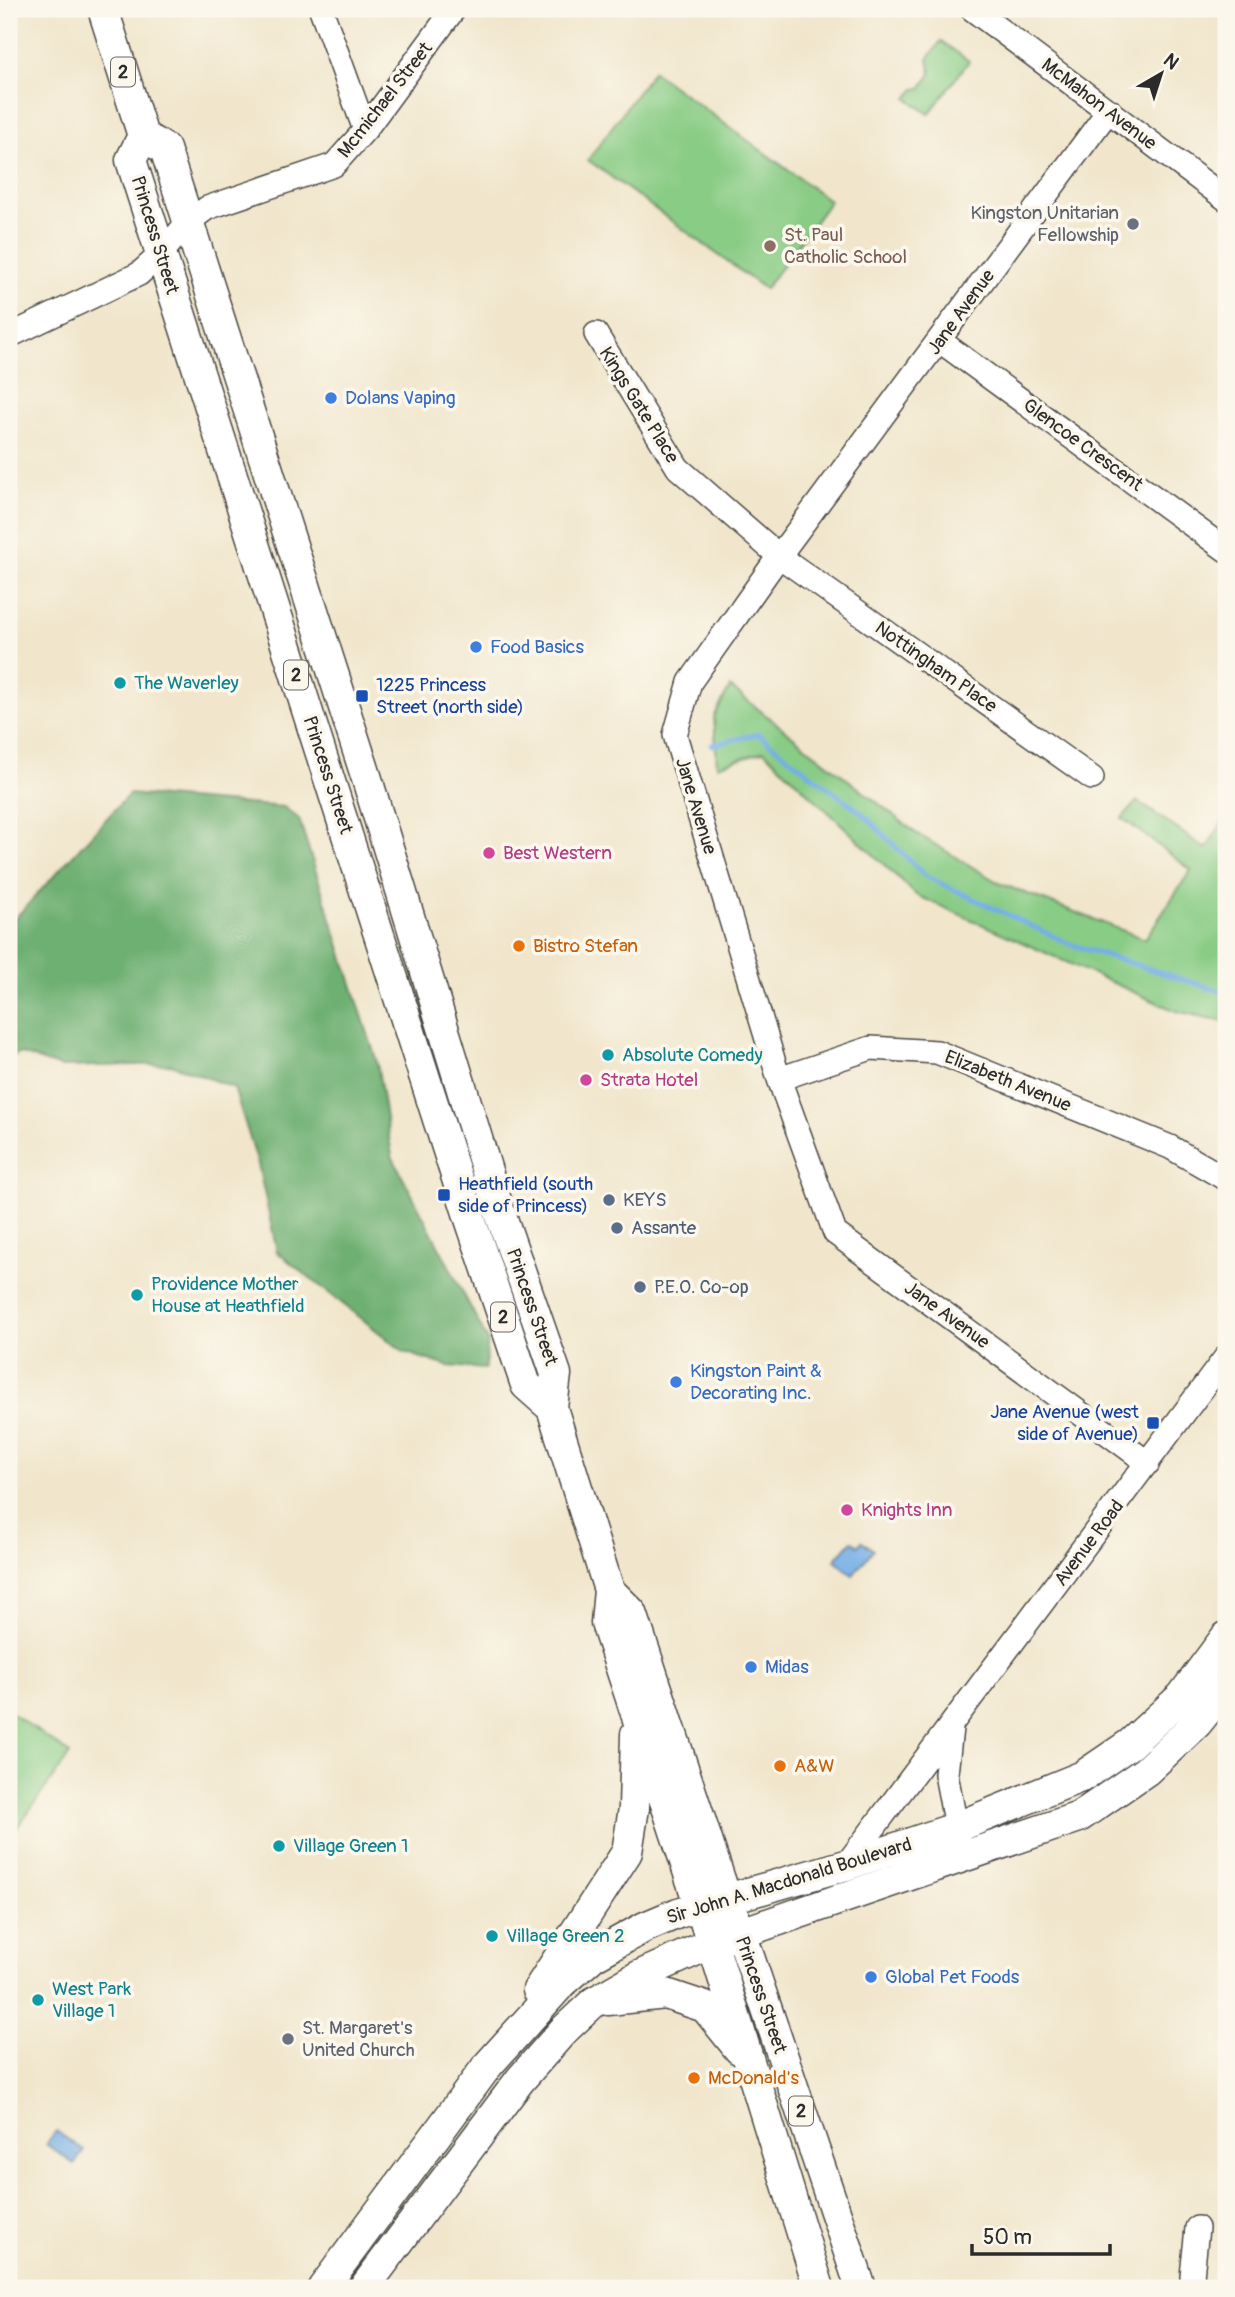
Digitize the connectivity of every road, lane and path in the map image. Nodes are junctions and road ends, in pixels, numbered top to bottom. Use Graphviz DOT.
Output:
graph roads {
  1 [pos="103,9"];
  2 [pos="321,9"];
  3 [pos="453,9"];
  4 [pos="972,9"];
  5 [pos="1109,110"];
  6 [pos="365,130"];
  7 [pos="143,136"];
  8 [pos="1226,199"];
  9 [pos="188,222"];
  10 [pos="160,254"];
  11 [pos="596,334"];
  12 [pos="9,336"];
  13 [pos="940,341"];
  14 [pos="1226,550"];
  15 [pos="779,556"];
  16 [pos="1092,778"];
  17 [pos="779,1079"];
  18 [pos="1226,1179"];
  19 [pos="498,1207"];
  20 [pos="469,1216"];
  21 [pos="1226,1357"];
  22 [pos="552,1408"];
  23 [pos="1148,1463"];
  24 [pos="609,1590"];
  25 [pos="1226,1637"];
  26 [pos="1226,1687"];
  27 [pos="636,1709"];
  28 [pos="951,1728"];
  29 [pos="955,1828"];
  30 [pos="962,1857"];
  31 [pos="846,1865"];
  32 [pos="713,1902"];
  33 [pos="741,1933"];
  34 [pos="712,1943"];
  35 [pos="594,2002"];
  36 [pos="749,2062"];
  37 [pos="488,2065"];
  38 [pos="1197,2228"];
  39 [pos="323,2288"];
  40 [pos="364,2288"];
  41 [pos="819,2288"];
  42 [pos="860,2288"];
  43 [pos="1197,2288"];
  1 -- 7 [label="main road, 2"];
  2 -- 6 [label="street"];
  3 -- 6 [label="street, Mcmichael Street"];
  4 -- 5 [label="street, McMahon Avenue"];
  5 -- 8 [label="street, McMahon Avenue"];
  5 -- 13 [label="street, Jane Avenue"];
  6 -- 9 [label="street, Mcmichael Street"];
  7 -- 9 [label="main road, Princess Street / 2"];
  7 -- 10 [label="main road, Princess Street / 2"];
  9 -- 10 [label="street, Mcmichael Street"];
  9 -- 19 [label="main road, Princess Street / 2"];
  10 -- 12 [label="street, Mcmichael Street"];
  10 -- 20 [label="main road, Princess Street / 2"];
  11 -- 15 [label="street, Kings Gate Place"];
  13 -- 14 [label="street, Glencoe Crescent"];
  13 -- 15 [label="street, Jane Avenue"];
  15 -- 16 [label="street, Nottingham Place"];
  15 -- 17 [label="street, Jane Avenue"];
  17 -- 18 [label="street, Elizabeth Avenue"];
  17 -- 23 [label="street, Jane Avenue"];
  19 -- 20 [label="main road"];
  19 -- 22 [label="main road, Princess Street / 2"];
  20 -- 22 [label="main road, Princess Street / 2"];
  21 -- 23 [label="street, Avenue Road"];
  22 -- 24 [label="main road, Princess Street / 2"];
  23 -- 28 [label="street, Avenue Road"];
  24 -- 27 [label="main road, Princess Street / 2"];
  24 -- 32 [label="main road, Princess Street / 2"];
  25 -- 29 [label="main road, Sir John A. Macdonald Boulevard"];
  26 -- 30 [label="main road, Sir John A. Macdonald Boulevard"];
  27 -- 32 [label="main road, Princess Street / 2"];
  27 -- 37 [label="main road"];
  28 -- 29 [label="street"];
  28 -- 31 [label="street, Avenue Road"];
  29 -- 30 [label="street"];
  29 -- 31 [label="main road, Sir John A. Macdonald Boulevard"];
  30 -- 33 [label="main road, Sir John A. Macdonald Boulevard"];
  31 -- 32 [label="main road, Sir John A. Macdonald Boulevard"];
  32 -- 33 [label="main road, Princess Street / 2"];
  32 -- 34 [label="main road, Princess Street / 2"];
  32 -- 37 [label="main road, Sir John A. Macdonald Boulevard"];
  33 -- 34 [label="main road, Sir John A. Macdonald Boulevard"];
  33 -- 42 [label="main road, Princess Street / 2"];
  34 -- 35 [label="main road, Sir John A. Macdonald Boulevard"];
  34 -- 36 [label="main road, Princess Street / 2"];
  35 -- 36 [label="main road"];
  35 -- 40 [label="main road, Sir John A. Macdonald Boulevard"];
  36 -- 41 [label="main road, Princess Street / 2"];
  37 -- 39 [label="main road, Sir John A. Macdonald Boulevard"];
  38 -- 43 [label="street"];
}
